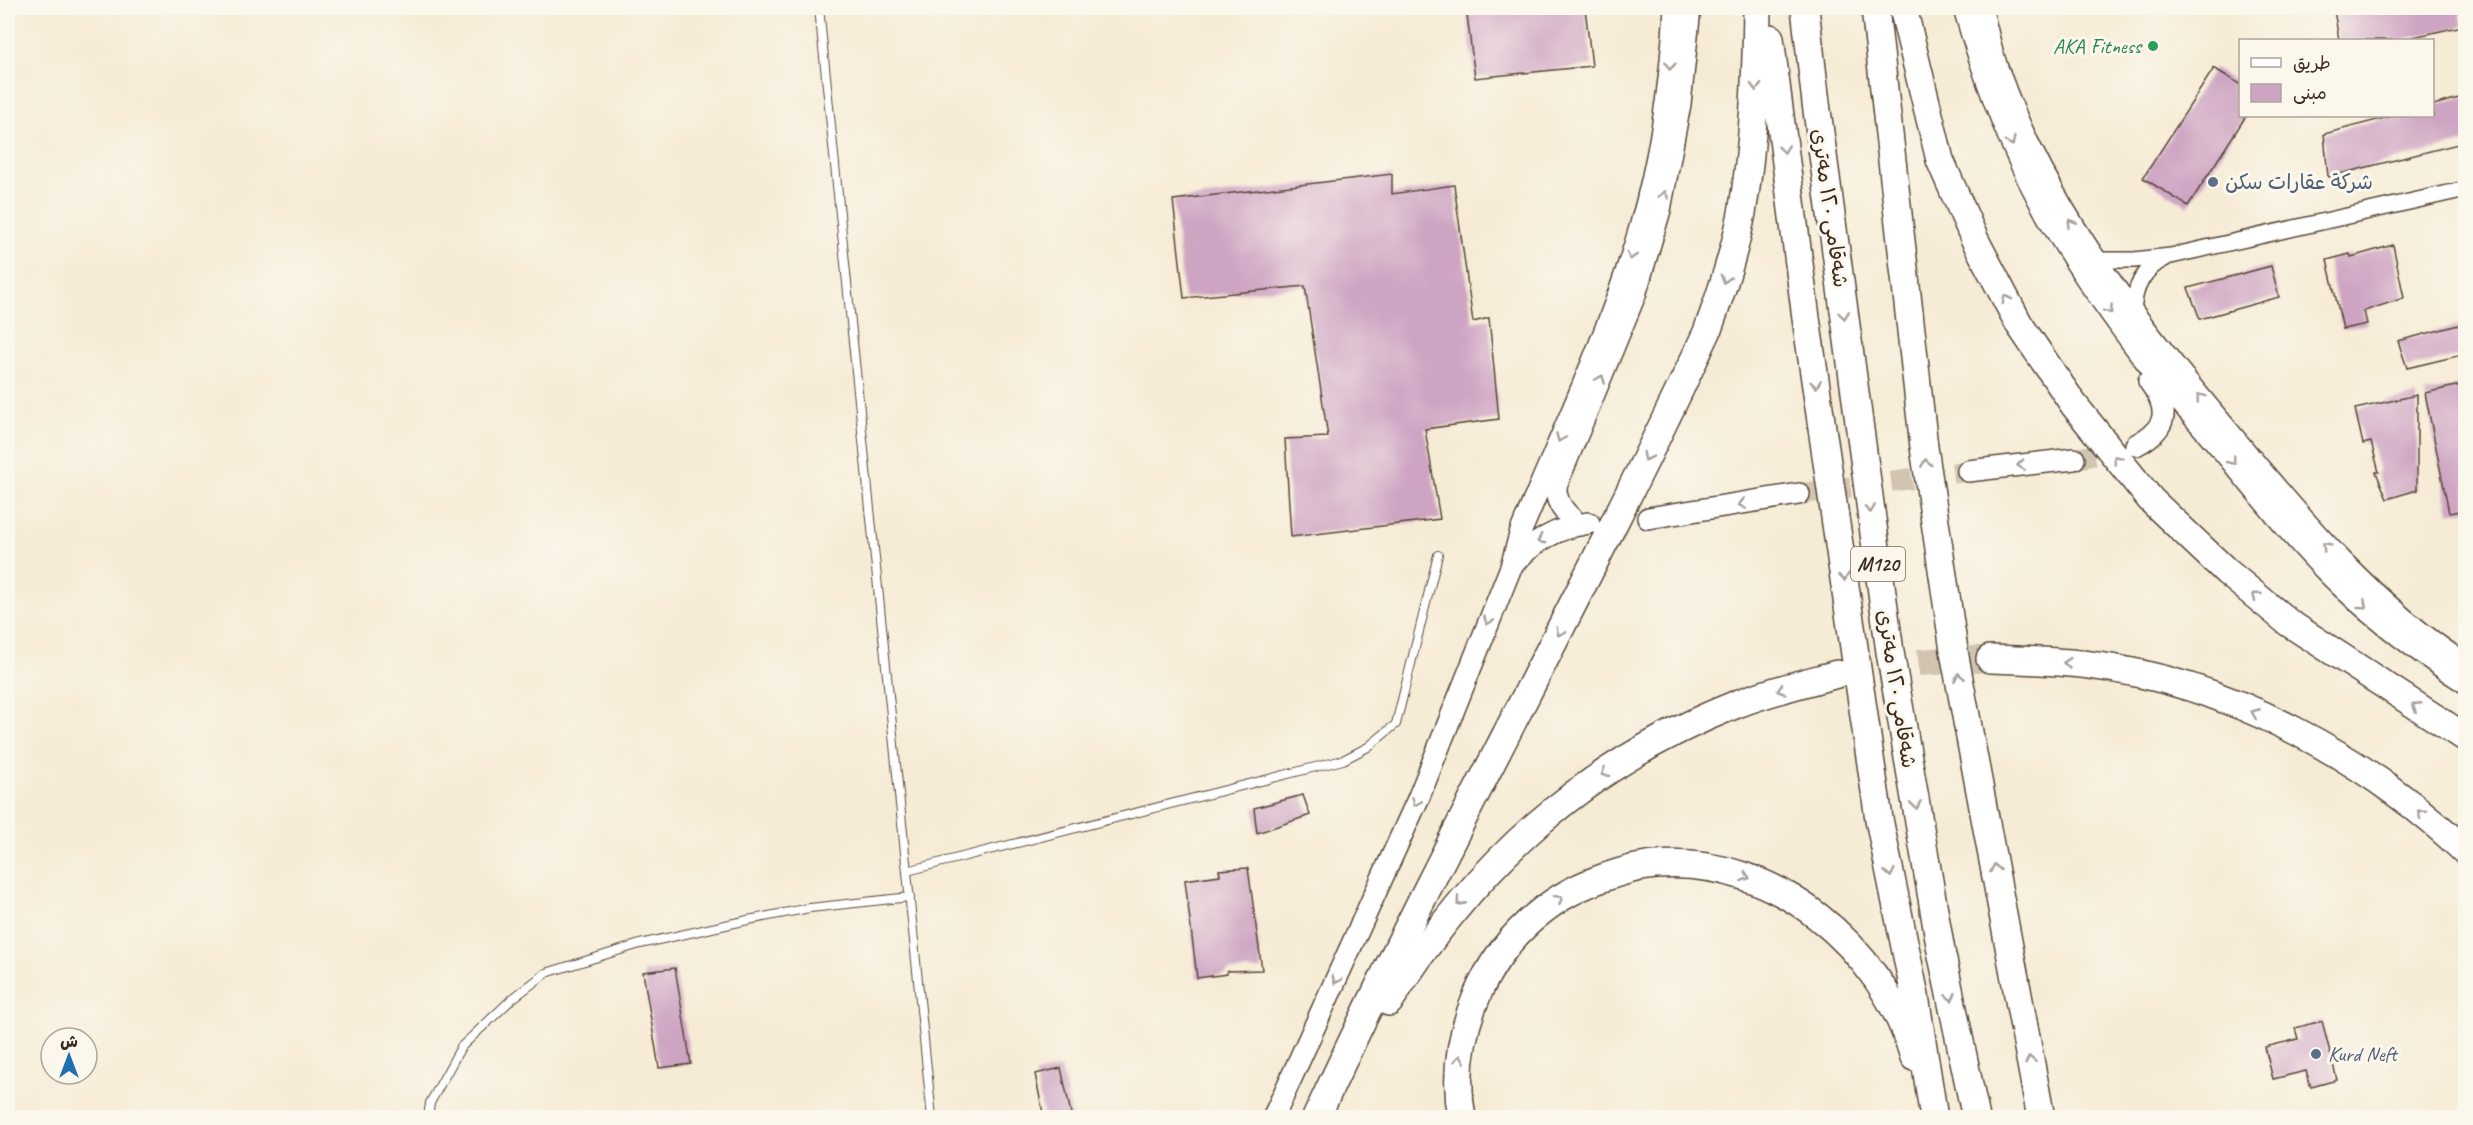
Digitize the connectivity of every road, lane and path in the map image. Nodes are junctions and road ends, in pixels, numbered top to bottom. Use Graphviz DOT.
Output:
graph roads {
  1 [pos="819,8"];
  2 [pos="1675,8"];
  3 [pos="1690,8"];
  4 [pos="1757,8"];
  5 [pos="1766,8"];
  6 [pos="1805,8"];
  7 [pos="1875,8"];
  8 [pos="1903,8"];
  9 [pos="1964,8"];
  10 [pos="1981,8"];
  11 [pos="2466,189"];
  12 [pos="2171,256"];
  13 [pos="2096,260"];
  14 [pos="2133,315"];
  15 [pos="2146,361"];
  16 [pos="2136,446"];
  17 [pos="2074,459"];
  18 [pos="1968,471"];
  19 [pos="1799,494"];
  20 [pos="1648,518"];
  21 [pos="1438,555"];
  22 [pos="1511,567"];
  23 [pos="1990,659"];
  24 [pos="2466,665"];
  25 [pos="1837,674"];
  26 [pos="2466,683"];
  27 [pos="2466,738"];
  28 [pos="2466,852"];
  29 [pos="907,871"];
  30 [pos="910,897"];
  31 [pos="428,1118"];
  32 [pos="932,1118"];
  33 [pos="1273,1118"];
  34 [pos="1318,1118"];
  35 [pos="1462,1118"];
  36 [pos="1933,1118"];
  37 [pos="1976,1118"];
  38 [pos="2041,1118"];
  1 -- 29 [label="lane"];
  2 -- 22 [label="street, one-way"];
  3 -- 22 [label="street"];
  4 -- 34 [label="highway, one-way"];
  5 -- 36 [label="highway, one-way"];
  6 -- 37 [label="highway, شەقامی ١٢٠ مەتری / M120, one-way"];
  38 -- 7 [label="highway, one-way"];
  27 -- 8 [label="highway, one-way"];
  9 -- 15 [label="street, one-way"];
  13 -- 10 [label="street, one-way"];
  11 -- 12 [label="street"];
  12 -- 13 [label="street"];
  12 -- 14 [label="street"];
  13 -- 14 [label="street"];
  24 -- 14 [label="street, one-way"];
  15 -- 16 [label="street"];
  15 -- 26 [label="street, one-way"];
  17 -- 18 [label="street, one-way"];
  19 -- 20 [label="street, one-way"];
  21 -- 29 [label="lane"];
  22 -- 33 [label="street, one-way"];
  28 -- 23 [label="highway, one-way"];
  25 -- 34 [label="highway, one-way"];
  29 -- 30 [label="lane"];
  30 -- 31 [label="lane"];
  30 -- 32 [label="lane"];
  35 -- 36 [label="highway, one-way"];
}
